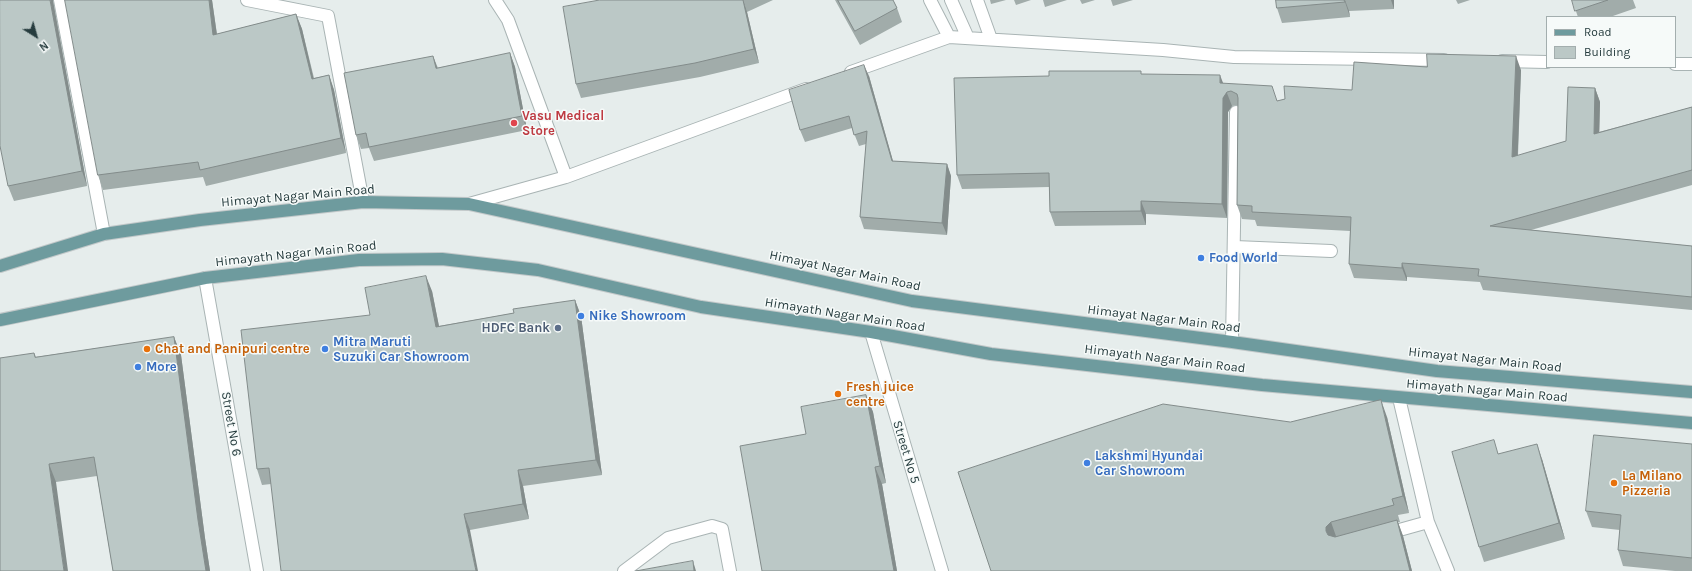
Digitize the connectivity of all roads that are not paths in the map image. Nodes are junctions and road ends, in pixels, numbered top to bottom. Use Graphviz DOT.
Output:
graph roads {
  1 [pos="60,0"];
  2 [pos="247,0"];
  3 [pos="496,0"];
  4 [pos="930,0"];
  5 [pos="951,0"];
  6 [pos="977,0"];
  7 [pos="949,37"];
  8 [pos="968,38"];
  9 [pos="991,39"];
  10 [pos="1453,61"];
  11 [pos="1492,61"];
  12 [pos="1546,62"];
  13 [pos="1676,64"];
  14 [pos="1692,64"];
  15 [pos="839,77"];
  16 [pos="817,85"];
  17 [pos="1236,112"];
  18 [pos="566,177"];
  19 [pos="363,202"];
  20 [pos="469,204"];
  21 [pos="104,234"];
  22 [pos="1235,247"];
  23 [pos="1331,251"];
  24 [pos="0,266"];
  25 [pos="205,278"];
  26 [pos="0,320"];
  27 [pos="871,332"];
  28 [pos="1232,342"];
  29 [pos="1692,392"];
  30 [pos="1399,398"];
  31 [pos="1692,424"];
  32 [pos="1428,522"];
  33 [pos="1376,536"];
  34 [pos="257,571"];
  35 [pos="624,571"];
  36 [pos="730,571"];
  37 [pos="942,571"];
  38 [pos="1448,571"];
  1 -- 21 [label="street"];
  2 -- 19 [label="street"];
  3 -- 18 [label="street"];
  4 -- 7 [label="street"];
  5 -- 8 [label="street"];
  6 -- 9 [label="street"];
  7 -- 8 [label="street"];
  7 -- 15 [label="street"];
  8 -- 9 [label="street"];
  9 -- 10 [label="street"];
  11 -- 12 [label="street"];
  13 -- 14 [label="street"];
  16 -- 18 [label="street"];
  17 -- 22 [label="street"];
  18 -- 20 [label="street"];
  19 -- 20 [label="main road, Himayat Nagar Main Road"];
  19 -- 21 [label="main road, Himayat Nagar Main Road"];
  20 -- 28 [label="main road, Himayat Nagar Main Road"];
  21 -- 24 [label="main road, Himayat Nagar Main Road"];
  22 -- 23 [label="street"];
  22 -- 28 [label="street"];
  25 -- 26 [label="main road, Himayath Nagar Main Road"];
  25 -- 27 [label="main road, Himayath Nagar Main Road"];
  25 -- 34 [label="street, Street No 6"];
  27 -- 30 [label="main road, Himayath Nagar Main Road"];
  27 -- 37 [label="street, Street No 5"];
  28 -- 29 [label="main road, Himayat Nagar Main Road"];
  30 -- 31 [label="main road, Himayath Nagar Main Road"];
  30 -- 32 [label="street"];
  32 -- 33 [label="street"];
  32 -- 38 [label="street"];
  35 -- 36 [label="street"];
}
